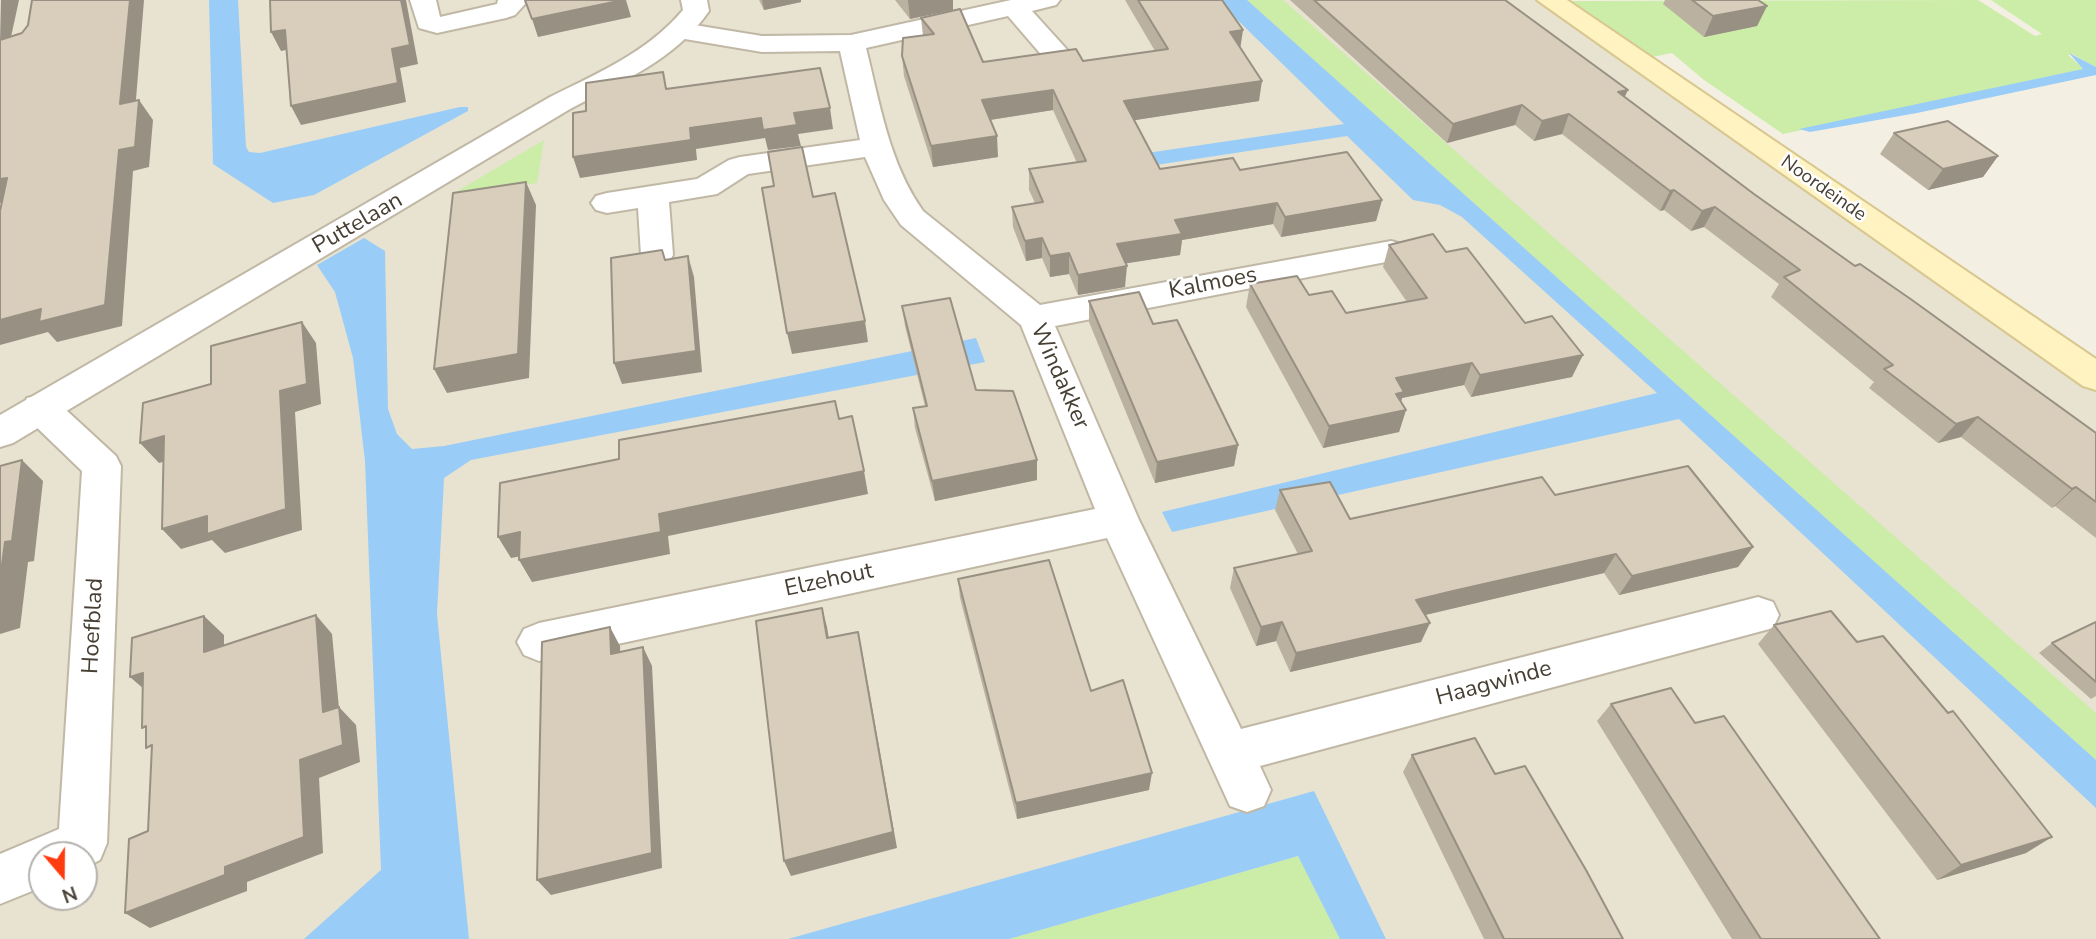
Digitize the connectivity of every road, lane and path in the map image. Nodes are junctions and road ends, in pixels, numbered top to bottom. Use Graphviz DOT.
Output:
graph roads {
  1 [pos="423,0"];
  2 [pos="511,0"];
  3 [pos="1047,0"];
  4 [pos="1550,0"];
  5 [pos="1014,8"];
  6 [pos="688,16"];
  7 [pos="851,43"];
  8 [pos="1061,60"];
  9 [pos="878,146"];
  10 [pos="653,196"];
  11 [pos="607,203"];
  12 [pos="1391,251"];
  13 [pos="657,255"];
  14 [pos="1034,318"];
  15 [pos="2096,377"];
  16 [pos="40,408"];
  17 [pos="0,433"];
  18 [pos="1119,520"];
  19 [pos="1758,615"];
  20 [pos="539,642"];
  21 [pos="1239,771"];
  22 [pos="83,841"];
  23 [pos="28,868"];
  24 [pos="0,879"];
  1 -- 2 [label="street"];
  3 -- 5 [label="street"];
  4 -- 15 [label="main road, Noordeinde"];
  5 -- 7 [label="street"];
  5 -- 8 [label="street"];
  6 -- 7 [label="street"];
  6 -- 16 [label="street, Puttelaan"];
  7 -- 9 [label="street, Windakker"];
  9 -- 10 [label="street"];
  9 -- 14 [label="street, Windakker"];
  10 -- 11 [label="street"];
  10 -- 13 [label="street"];
  12 -- 14 [label="street, Kalmoes"];
  14 -- 18 [label="street, Windakker"];
  16 -- 17 [label="street, Puttelaan"];
  16 -- 22 [label="street, Hoefblad"];
  18 -- 20 [label="street, Elzehout"];
  18 -- 21 [label="street, Windakker"];
  19 -- 21 [label="street, Haagwinde"];
  23 -- 24 [label="street"];
}
